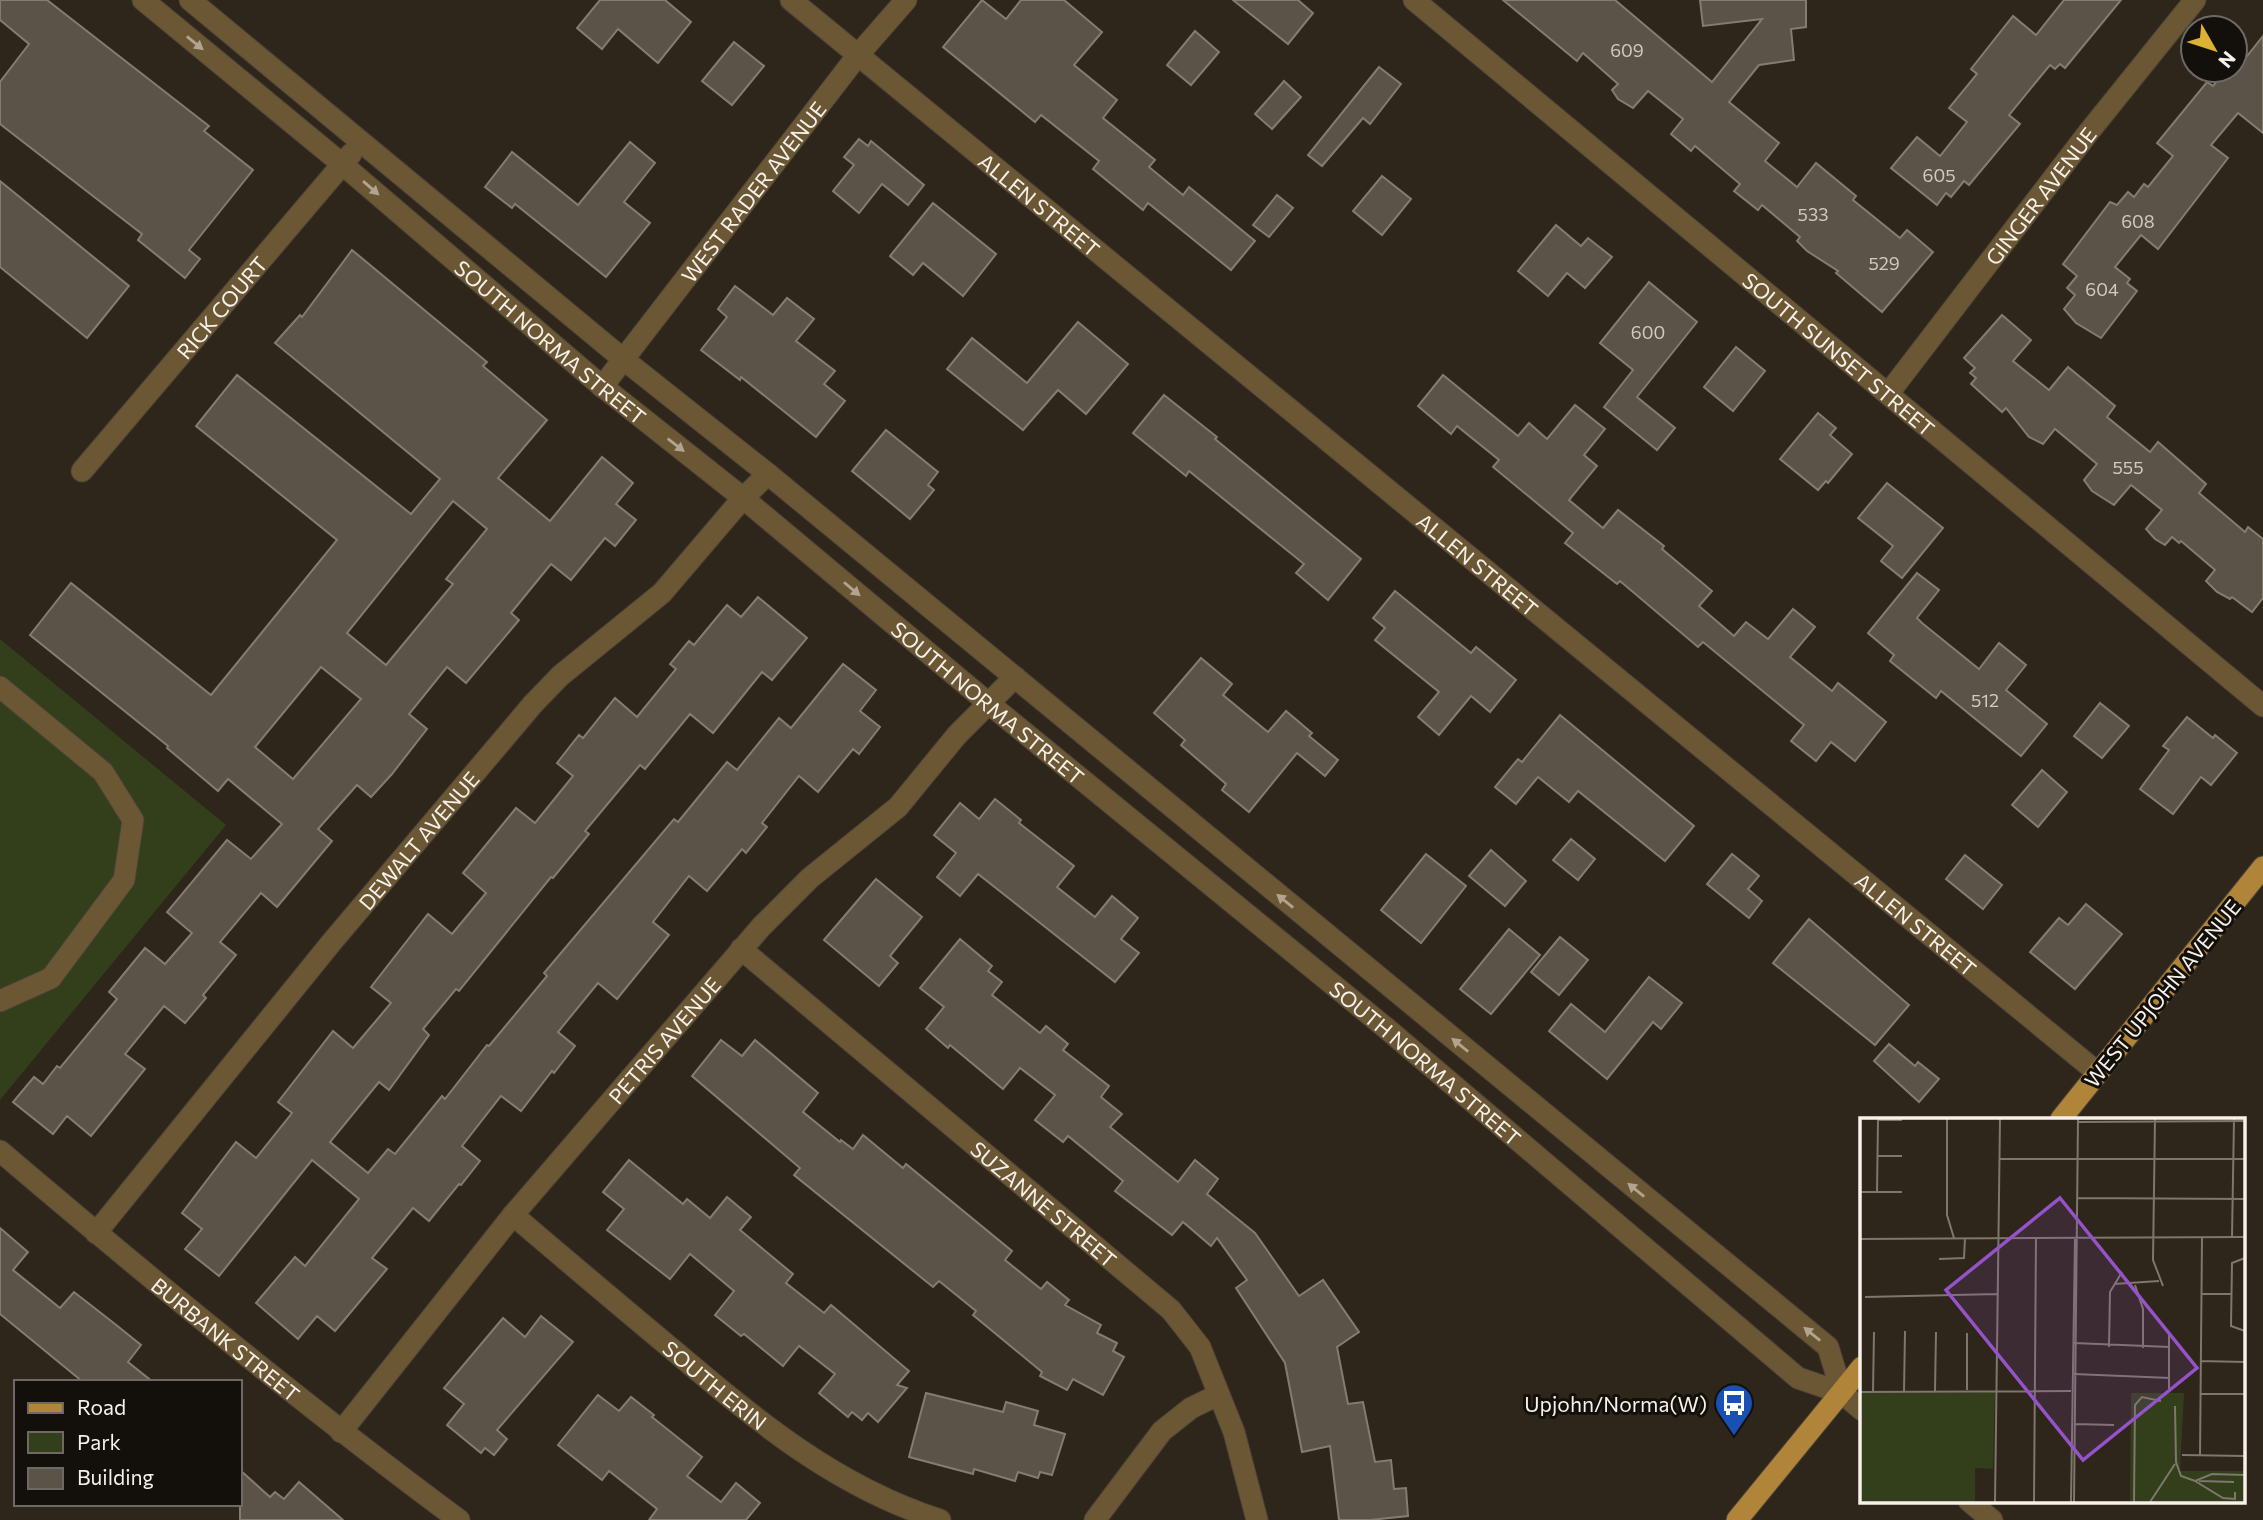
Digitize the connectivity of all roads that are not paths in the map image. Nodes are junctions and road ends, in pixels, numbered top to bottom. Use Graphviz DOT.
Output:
graph roads {
  1 [pos="143,0"];
  2 [pos="190,0"];
  3 [pos="791,0"];
  4 [pos="906,0"];
  5 [pos="1414,0"];
  6 [pos="2195,0"];
  7 [pos="859,55"];
  8 [pos="361,142"];
  9 [pos="342,164"];
  10 [pos="623,359"];
  11 [pos="602,387"];
  12 [pos="1888,394"];
  13 [pos="82,471"];
  14 [pos="768,474"];
  15 [pos="743,498"];
  16 [pos="1015,677"];
  17 [pos="0,687"];
  18 [pos="987,702"];
  19 [pos="2263,706"];
  20 [pos="2263,867"];
  21 [pos="741,950"];
  22 [pos="0,1001"];
  23 [pos="2098,1073"];
  24 [pos="2062,1118"];
  25 [pos="0,1151"];
  26 [pos="513,1215"];
  27 [pos="96,1233"];
  28 [pos="1860,1370"];
  29 [pos="1842,1393"];
  30 [pos="1218,1395"];
  31 [pos="1860,1408"];
  32 [pos="341,1432"];
  33 [pos="1970,1502"];
  34 [pos="459,1520"];
  35 [pos="940,1520"];
  36 [pos="1096,1520"];
  37 [pos="1257,1520"];
  38 [pos="1737,1520"];
  39 [pos="1992,1520"];
  1 -- 9 [label="street, SOUTH NORMA STREET, one-way"];
  2 -- 8 [label="street, SOUTH NORMA STREET"];
  3 -- 7 [label="street, ALLEN STREET"];
  4 -- 7 [label="street, WEST RADER AVENUE"];
  5 -- 12 [label="street, SOUTH SUNSET STREET"];
  6 -- 12 [label="street, GINGER AVENUE"];
  7 -- 10 [label="street, WEST RADER AVENUE"];
  7 -- 23 [label="street, ALLEN STREET"];
  8 -- 9 [label="street, RICK COURT"];
  8 -- 10 [label="street, SOUTH NORMA STREET"];
  9 -- 11 [label="street, SOUTH NORMA STREET, one-way"];
  9 -- 13 [label="street, RICK COURT"];
  10 -- 11 [label="street, WEST RADER AVENUE"];
  10 -- 14 [label="street, SOUTH NORMA STREET"];
  11 -- 15 [label="street, SOUTH NORMA STREET, one-way"];
  12 -- 19 [label="street, SOUTH SUNSET STREET"];
  14 -- 15 [label="street, DEWALT AVENUE"];
  14 -- 16 [label="street, SOUTH NORMA STREET"];
  15 -- 18 [label="street, SOUTH NORMA STREET, one-way"];
  15 -- 27 [label="street, DEWALT AVENUE"];
  16 -- 18 [label="street, PETRIS AVENUE"];
  29 -- 16 [label="street, SOUTH NORMA STREET, one-way"];
  17 -- 22 [label="street"];
  18 -- 21 [label="street, PETRIS AVENUE"];
  18 -- 29 [label="street, SOUTH NORMA STREET"];
  20 -- 23 [label="main road, WEST UPJOHN AVENUE"];
  21 -- 26 [label="street, PETRIS AVENUE"];
  21 -- 30 [label="street, SUZANNE STREET"];
  23 -- 24 [label="main road, WEST UPJOHN AVENUE"];
  25 -- 27 [label="street, BURBANK STREET"];
  26 -- 32 [label="street, PETRIS AVENUE"];
  26 -- 35 [label="street, SOUTH ERIN"];
  27 -- 32 [label="street, BURBANK STREET"];
  28 -- 29 [label="main road"];
  29 -- 31 [label="street, SOUTH NORMA STREET"];
  29 -- 38 [label="main road"];
  30 -- 36 [label="street"];
  30 -- 37 [label="street, SUZANNE STREET"];
  32 -- 34 [label="street, BURBANK STREET"];
  33 -- 39 [label="street"];
}
